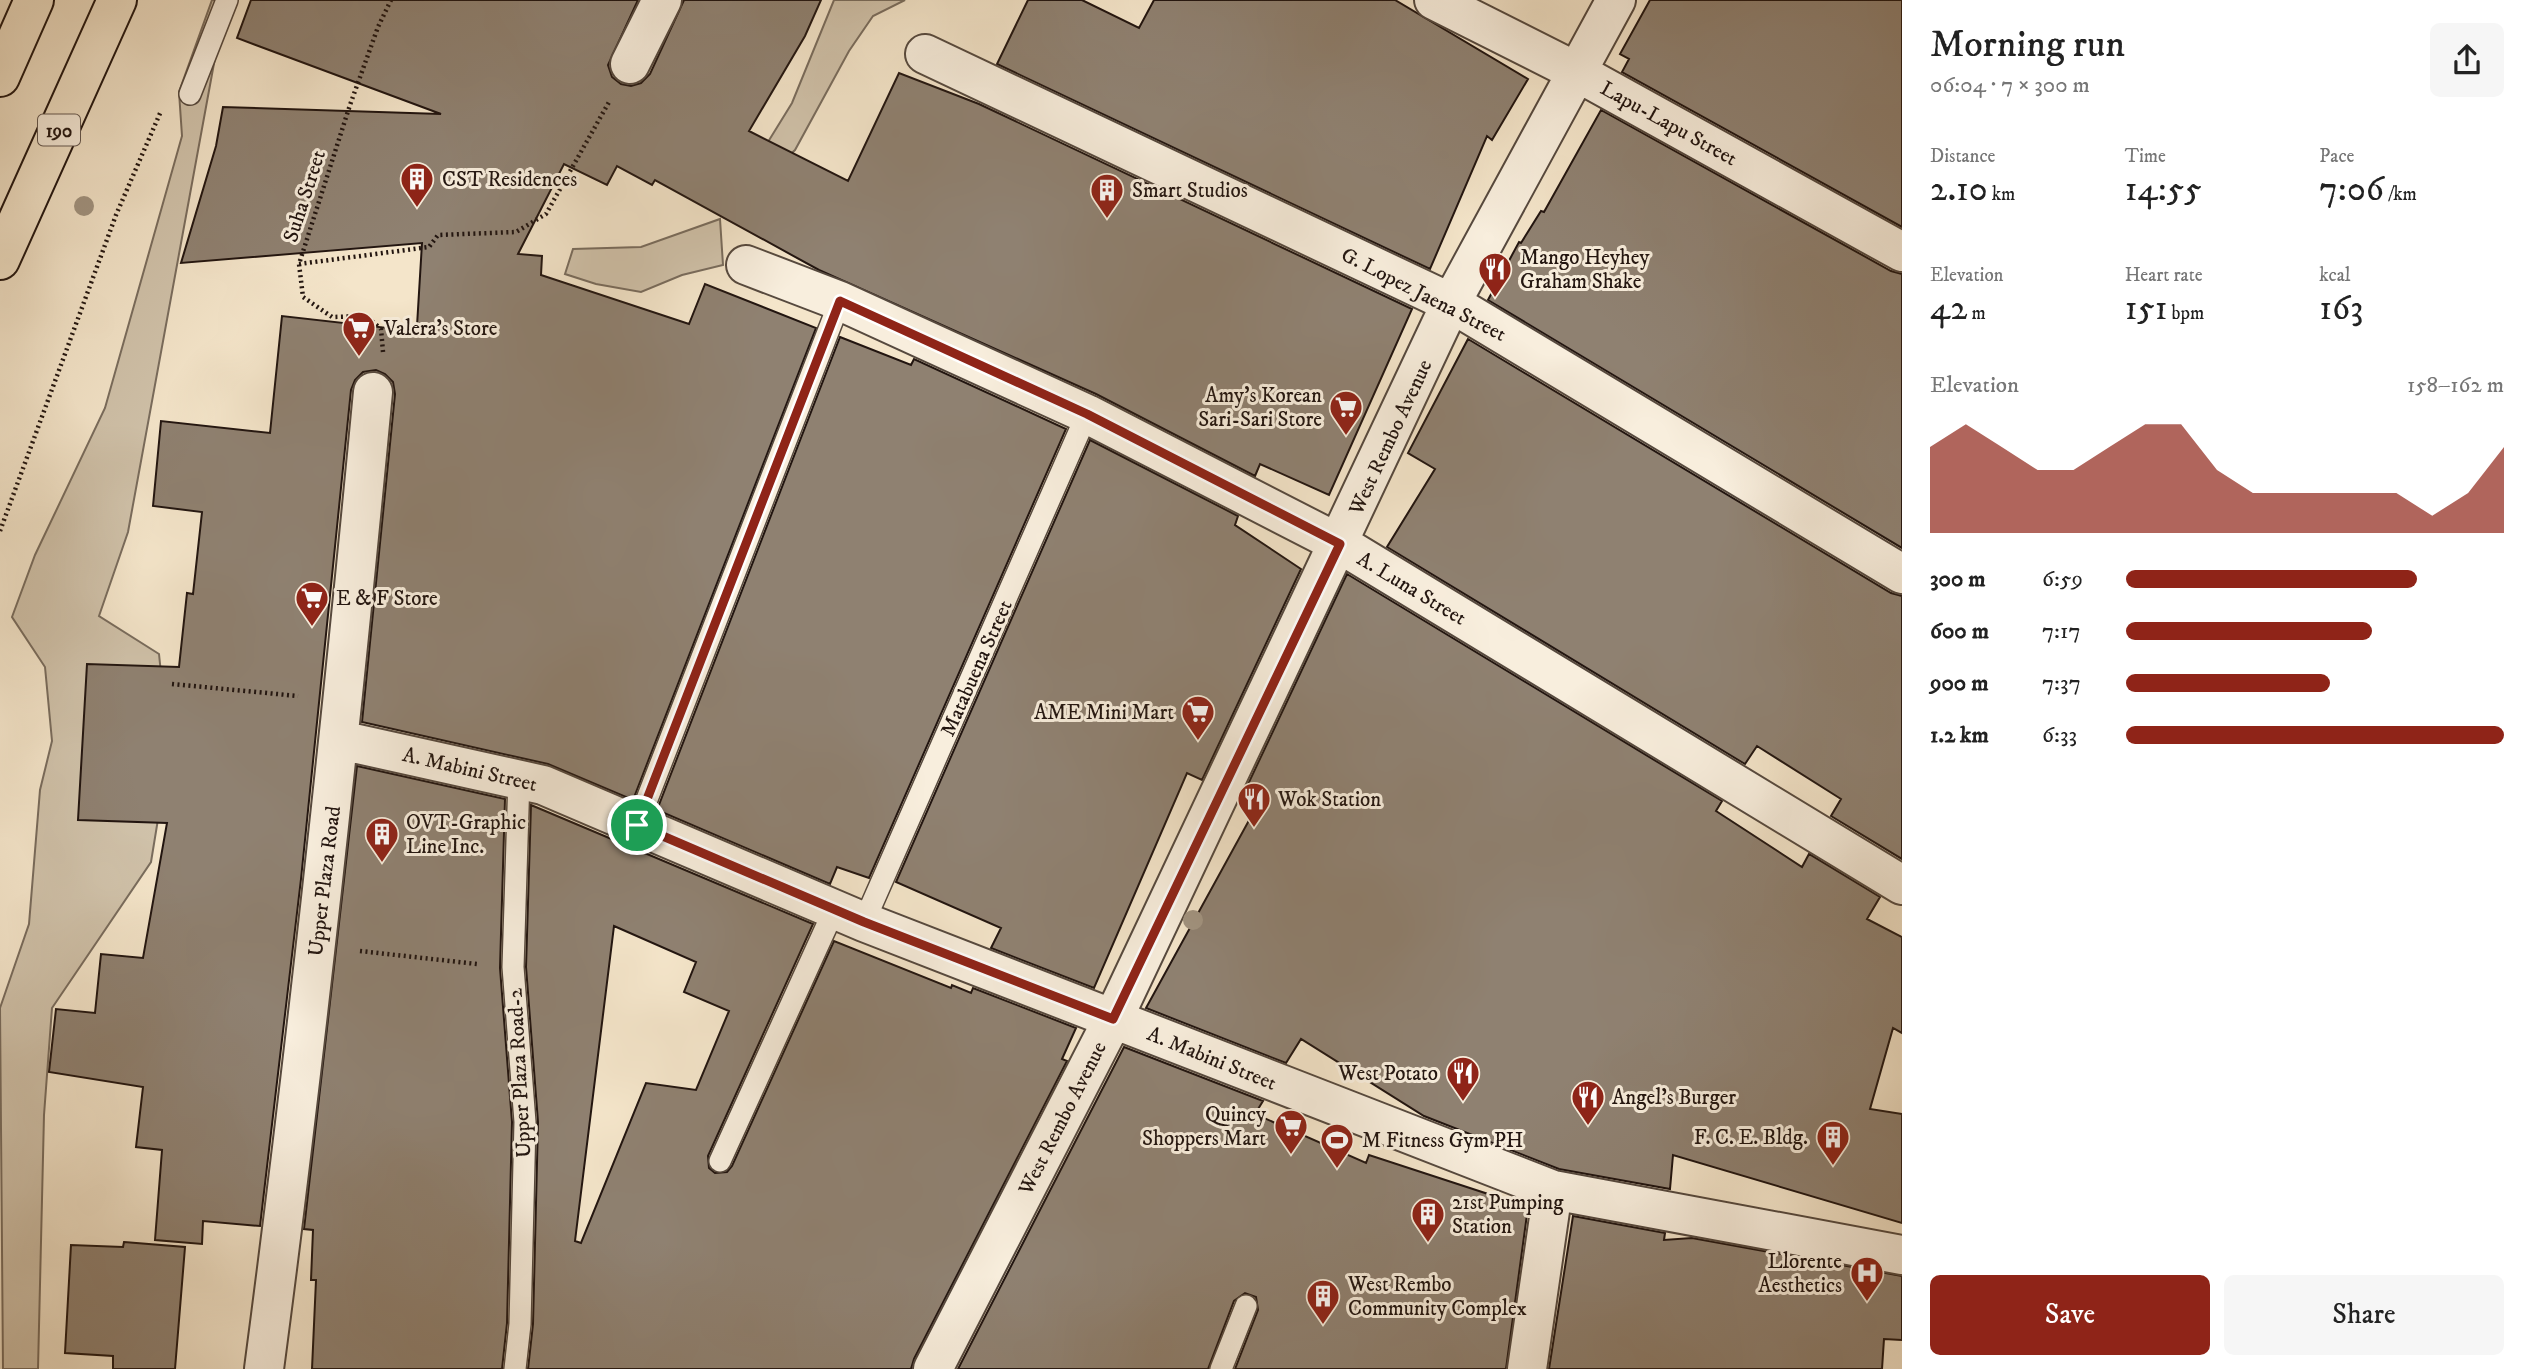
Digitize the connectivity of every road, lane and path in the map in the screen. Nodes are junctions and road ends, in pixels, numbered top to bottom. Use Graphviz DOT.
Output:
graph roads {
  1 [pos="34,0"];
  2 [pos="117,0"];
  3 [pos="227,0"];
  4 [pos="391,0"];
  5 [pos="662,0"];
  6 [pos="1434,0"];
  7 [pos="1616,0"];
  8 [pos="925,54"];
  9 [pos="630,64"];
  10 [pos="1575,71"];
  11 [pos="0,76"];
  12 [pos="190,93"];
  13 [pos="164,105"];
  14 [pos="1902,252"];
  15 [pos="0,260"];
  16 [pos="299,264"];
  17 [pos="746,265"];
  18 [pos="840,301"];
  19 [pos="1451,303"];
  20 [pos="373,392"];
  21 [pos="1087,414"];
  22 [pos="0,531"];
  23 [pos="1340,544"];
  24 [pos="1902,574"];
  25 [pos="172,684"];
  26 [pos="344,701"];
  27 [pos="340,740"];
  28 [pos="519,778"];
  29 [pos="637,825"];
  30 [pos="1902,885"];
  31 [pos="849,916"];
  32 [pos="317,947"];
  33 [pos="513,967"];
  34 [pos="1113,1019"];
  35 [pos="720,1161"];
  36 [pos="1553,1191"];
  37 [pos="1902,1255"];
  38 [pos="1246,1306"];
  39 [pos="264,1369"];
  40 [pos="515,1369"];
  41 [pos="933,1369"];
  42 [pos="1221,1369"];
  43 [pos="1527,1369"];
  1 -- 11 [label="main road"];
  2 -- 15 [label="main road, 190"];
  3 -- 12 [label="lane"];
  4 -- 16 [label="path, Suha Street"];
  5 -- 9 [label="street"];
  6 -- 10 [label="street, Lapu-Lapu Street"];
  7 -- 10 [label="street, West Rembo Avenue"];
  8 -- 19 [label="street, G. Lopez Jaena Street"];
  9 -- 16 [label="path"];
  10 -- 14 [label="street, Lapu-Lapu Street"];
  10 -- 19 [label="street, West Rembo Avenue"];
  13 -- 22 [label="path"];
  16 -- 20 [label="path, Suha Street"];
  17 -- 18 [label="street, A. Luna Street"];
  18 -- 21 [label="street, A. Luna Street"];
  18 -- 29 [label="lane"];
  19 -- 23 [label="street, West Rembo Avenue"];
  19 -- 24 [label="street, G. Lopez Jaena Street"];
  20 -- 26 [label="street, Upper Plaza Road"];
  21 -- 23 [label="street, A. Luna Street"];
  21 -- 31 [label="lane, Matabuena Street"];
  23 -- 30 [label="street, A. Luna Street"];
  23 -- 34 [label="street, West Rembo Avenue"];
  25 -- 26 [label="path"];
  26 -- 27 [label="street, Upper Plaza Road"];
  27 -- 28 [label="street, A. Mabini Street"];
  27 -- 32 [label="street, Upper Plaza Road"];
  28 -- 29 [label="street, A. Mabini Street"];
  28 -- 33 [label="lane, Upper Plaza Road-2"];
  29 -- 31 [label="street, A. Mabini Street"];
  31 -- 34 [label="street, A. Mabini Street"];
  31 -- 35 [label="lane, Matabuena Street"];
  32 -- 33 [label="path"];
  32 -- 39 [label="street, Upper Plaza Road"];
  33 -- 40 [label="lane, Upper Plaza Road-2"];
  34 -- 36 [label="street, A. Mabini Street"];
  34 -- 41 [label="street, West Rembo Avenue"];
  36 -- 37 [label="street, A. Mabini Street"];
  36 -- 43 [label="street"];
  38 -- 42 [label="lane"];
}
